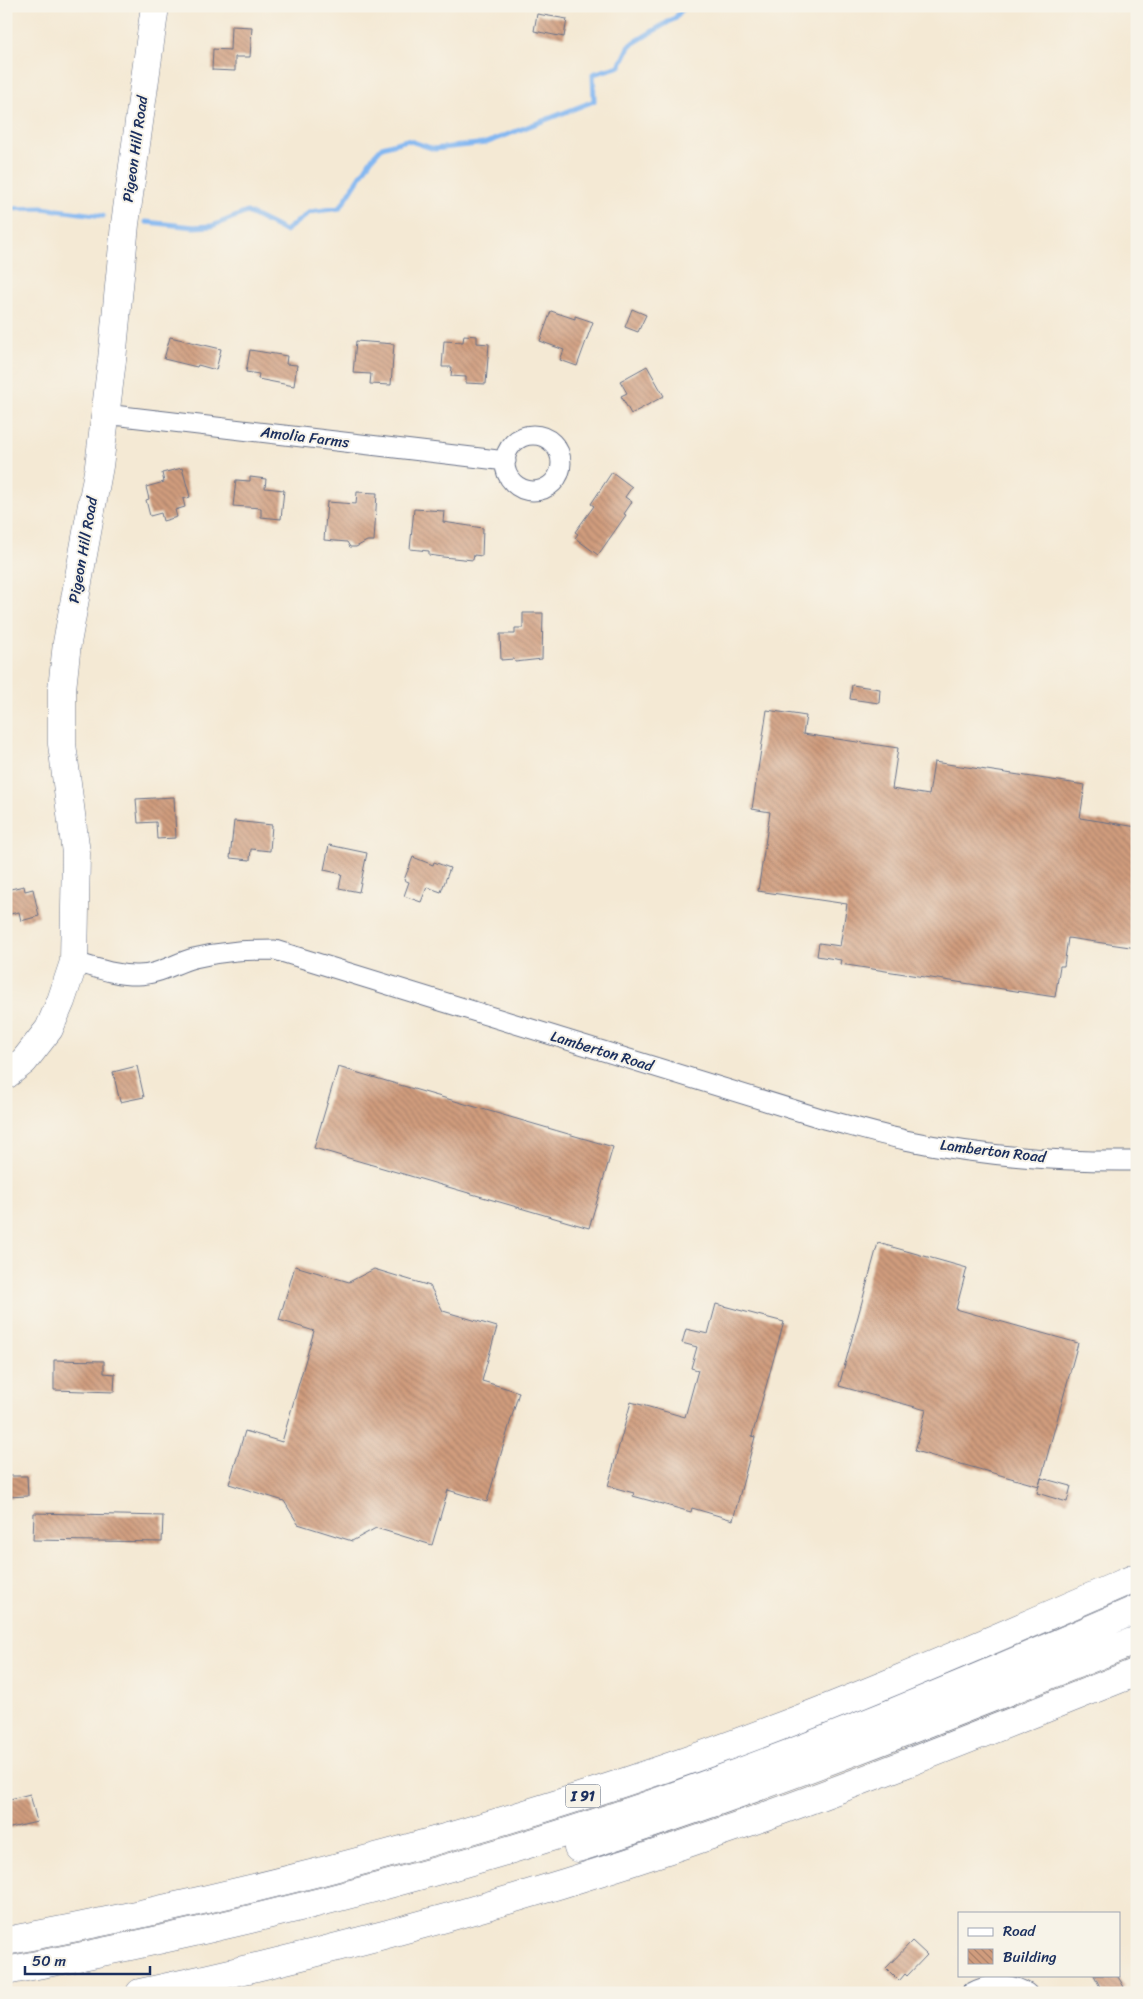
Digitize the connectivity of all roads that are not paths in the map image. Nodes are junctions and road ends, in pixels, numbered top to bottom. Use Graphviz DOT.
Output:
graph roads {
  1 [pos="155,6"];
  2 [pos="105,414"];
  3 [pos="506,461"];
  4 [pos="74,962"];
  5 [pos="6,1074"];
  6 [pos="1137,1161"];
  7 [pos="1137,1577"];
  8 [pos="1137,1609"];
  9 [pos="1137,1640"];
  10 [pos="1137,1672"];
  11 [pos="6,1942"];
  12 [pos="6,1971"];
  13 [pos="6,1988"];
  14 [pos="140,1993"];
  15 [pos="970,1993"];
  16 [pos="1027,1993"];
  1 -- 2 [label="main road, Pigeon Hill Road"];
  2 -- 3 [label="street, Amolia Farms"];
  2 -- 4 [label="main road, Pigeon Hill Road"];
  4 -- 5 [label="main road, Pigeon Hill Road"];
  4 -- 6 [label="street, Lamberton Road"];
  7 -- 11 [label="main road, I 91"];
  8 -- 12 [label="main road"];
  9 -- 13 [label="main road"];
  10 -- 14 [label="main road"];
  15 -- 16 [label="street"];
}
